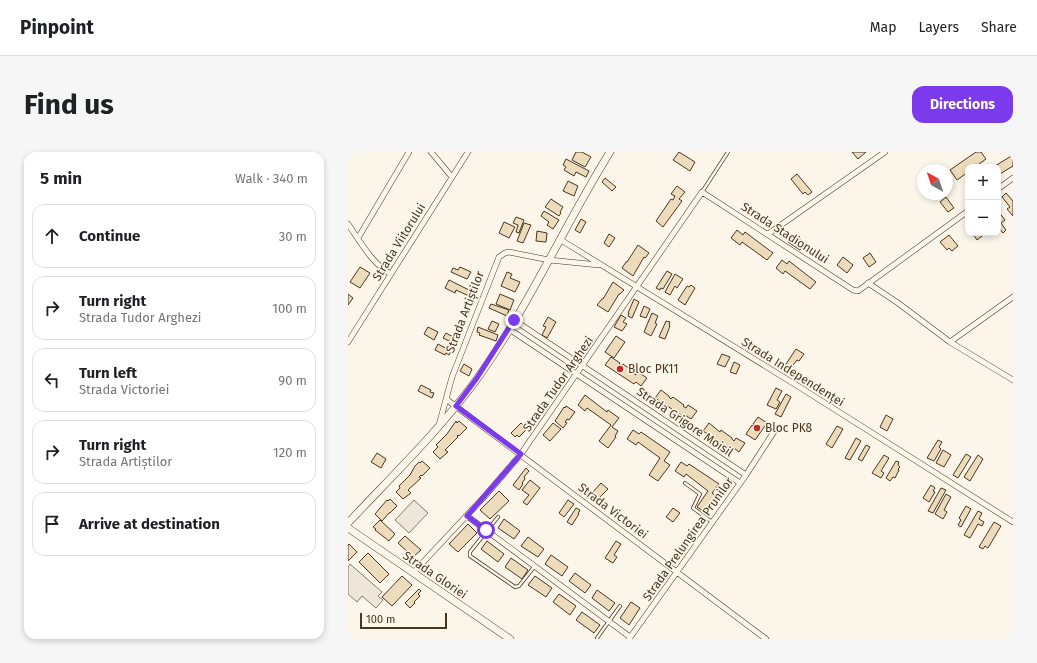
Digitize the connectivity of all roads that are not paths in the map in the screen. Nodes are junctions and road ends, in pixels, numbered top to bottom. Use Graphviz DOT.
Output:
graph roads {
  1 [pos="409,152"];
  2 [pos="431,152"];
  3 [pos="468,152"];
  4 [pos="610,152"];
  5 [pos="728,152"];
  6 [pos="886,152"];
  7 [pos="452,177"];
  8 [pos="1013,178"];
  9 [pos="1001,187"];
  10 [pos="702,192"];
  11 [pos="965,213"];
  12 [pos="348,224"];
  13 [pos="768,234"];
  14 [pos="358,238"];
  15 [pos="561,240"];
  16 [pos="549,260"];
  17 [pos="601,265"];
  18 [pos="391,274"];
  19 [pos="868,283"];
  20 [pos="636,286"];
  21 [pos="1013,296"];
  22 [pos="514,320"];
  23 [pos="509,329"];
  24 [pos="348,342"];
  25 [pos="950,342"];
  26 [pos="583,366"];
  27 [pos="577,375"];
  28 [pos="1013,380"];
  29 [pos="446,399"];
  30 [pos="456,406"];
  31 [pos="438,426"];
  32 [pos="775,430"];
  33 [pos="521,454"];
  34 [pos="746,474"];
  35 [pos="685,483"];
  36 [pos="740,483"];
  37 [pos="467,516"];
  38 [pos="498,517"];
  39 [pos="712,522"];
  40 [pos="1013,522"];
  41 [pos="348,523"];
  42 [pos="348,528"];
  43 [pos="486,530"];
  44 [pos="535,566"];
  45 [pos="677,571"];
  46 [pos="413,573"];
  47 [pos="620,606"];
  48 [pos="609,621"];
  49 [pos="597,638"];
  50 [pos="630,638"];
  51 [pos="510,639"];
  52 [pos="766,639"];
  1 -- 14 [label="street"];
  2 -- 7 [label="street"];
  3 -- 7 [label="street, Strada Viitorului"];
  4 -- 15 [label="street, Strada Artiștilor"];
  5 -- 10 [label="lane"];
  6 -- 13 [label="street"];
  7 -- 18 [label="street, Strada Viitorului"];
  8 -- 9 [label="street"];
  10 -- 13 [label="street, Strada Stadionului"];
  10 -- 20 [label="street, Strada Tudor Arghezi"];
  11 -- 19 [label="street"];
  12 -- 14 [label="street"];
  13 -- 19 [label="street, Strada Stadionului"];
  14 -- 18 [label="street"];
  15 -- 16 [label="street, Strada Artiștilor"];
  15 -- 17 [label="street, Strada Independenței"];
  16 -- 17 [label="street"];
  16 -- 22 [label="street, Strada Artiștilor"];
  16 -- 29 [label="street, Strada Artiștilor"];
  17 -- 20 [label="street, Strada Independenței"];
  18 -- 24 [label="street, Strada Viitorului"];
  19 -- 25 [label="street"];
  20 -- 26 [label="street, Strada Tudor Arghezi"];
  20 -- 40 [label="street, Strada Independenței"];
  21 -- 25 [label="street"];
  22 -- 23 [label="street, Strada Artiștilor"];
  22 -- 26 [label="street, Strada Grigore Moisil"];
  23 -- 27 [label="street, Strada Grigore Moisil"];
  23 -- 30 [label="street, Strada Artiștilor"];
  25 -- 28 [label="street"];
  26 -- 27 [label="street, Strada Tudor Arghezi"];
  26 -- 34 [label="street, Strada Grigore Moisil"];
  27 -- 33 [label="street, Strada Tudor Arghezi"];
  27 -- 36 [label="street, Strada Grigore Moisil"];
  29 -- 30 [label="street, Strada Victoriei"];
  29 -- 31 [label="street, Strada Artiștilor"];
  30 -- 31 [label="street, Strada Artiștilor"];
  30 -- 33 [label="street, Strada Victoriei"];
  31 -- 41 [label="street, Strada Artiștilor"];
  32 -- 34 [label="street, Strada Prelungirea Prunilor"];
  33 -- 37 [label="street, Strada Tudor Arghezi"];
  33 -- 45 [label="street, Strada Victoriei"];
  34 -- 36 [label="street, Strada Prelungirea Prunilor"];
  35 -- 39 [label="lane"];
  36 -- 39 [label="street, Strada Prelungirea Prunilor"];
  37 -- 43 [label="street"];
  37 -- 46 [label="street, Strada Tudor Arghezi"];
  38 -- 43 [label="lane"];
  39 -- 45 [label="street, Strada Prelungirea Prunilor"];
  42 -- 46 [label="street, Strada Gloriei"];
  43 -- 44 [label="street"];
  43 -- 44 [label="lane"];
  44 -- 48 [label="street"];
  45 -- 50 [label="street, Strada Prelungirea Prunilor"];
  45 -- 52 [label="street, Strada Victoriei"];
  46 -- 51 [label="street, Strada Gloriei"];
  47 -- 48 [label="lane"];
  48 -- 49 [label="lane"];
  48 -- 50 [label="street"];
}
